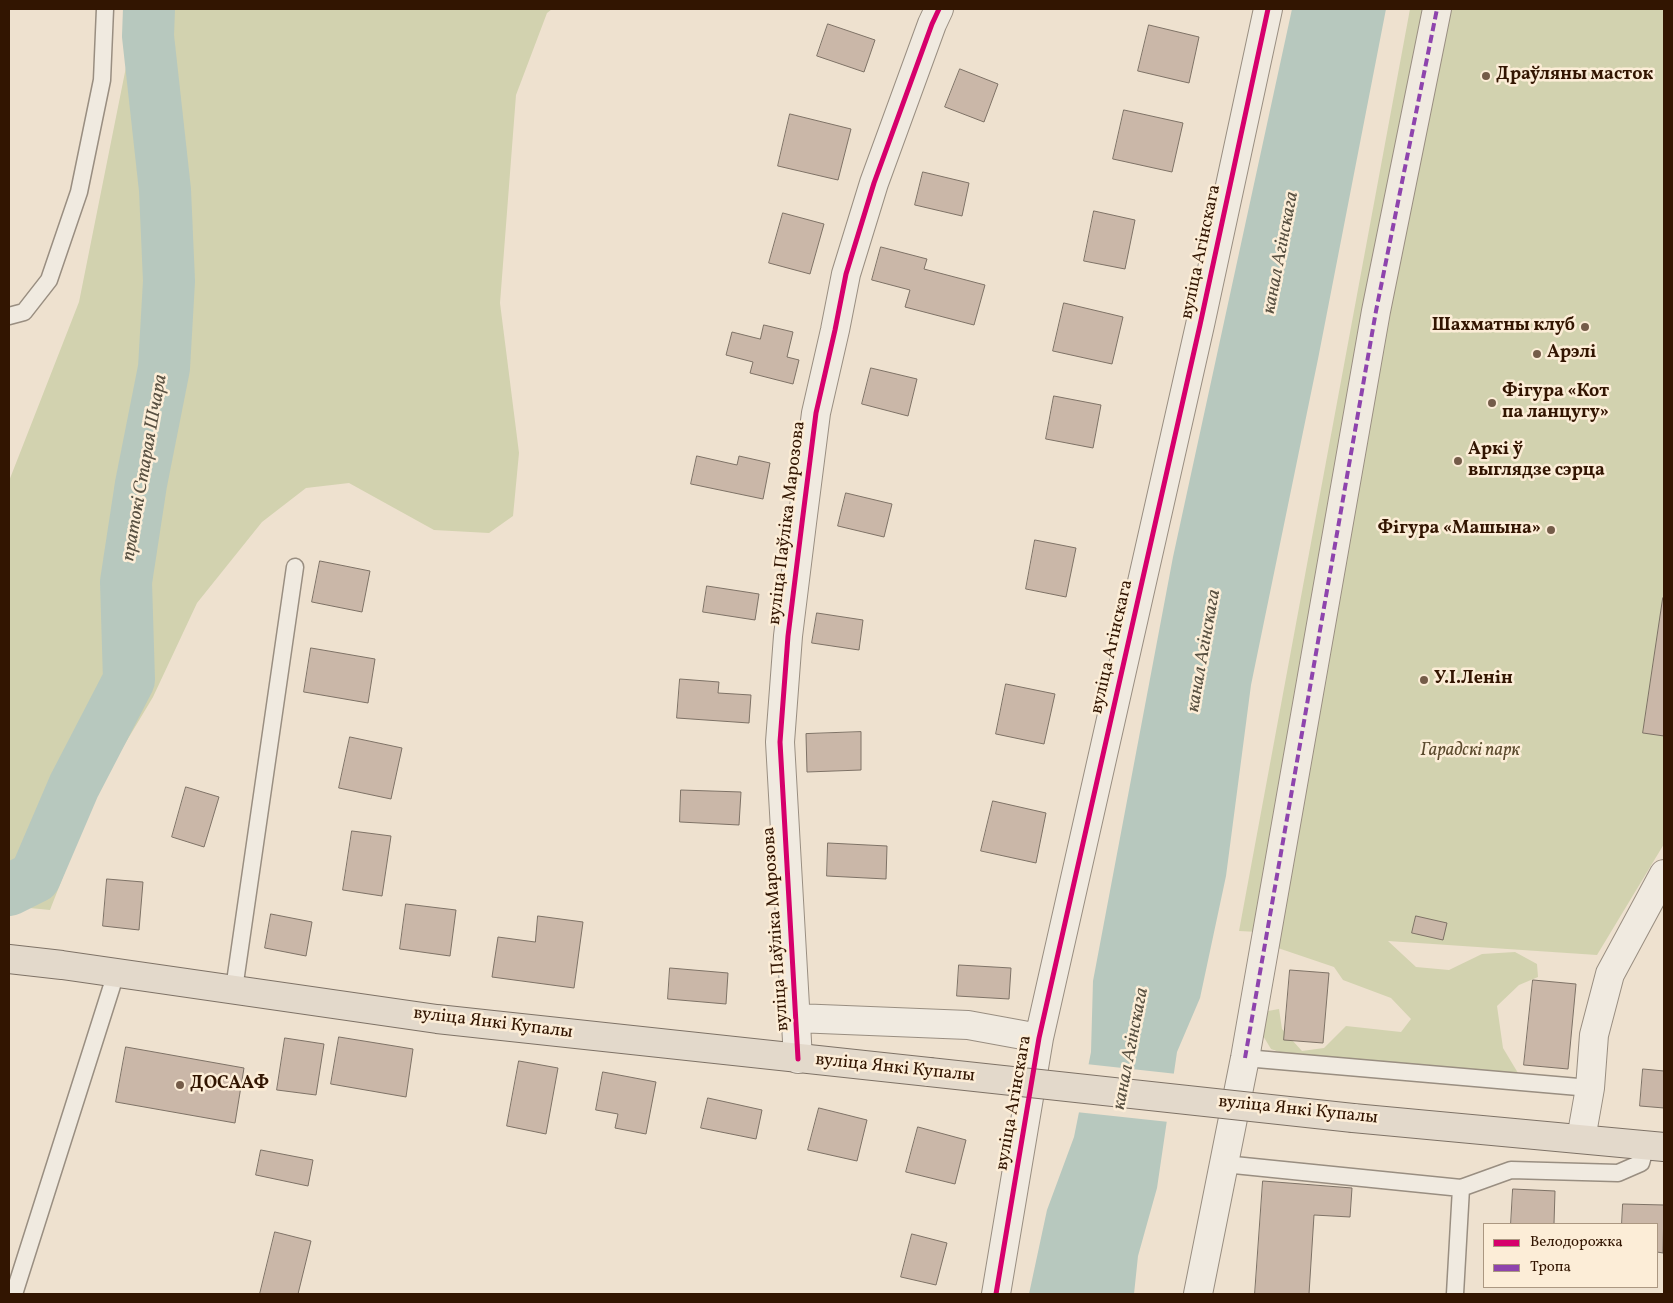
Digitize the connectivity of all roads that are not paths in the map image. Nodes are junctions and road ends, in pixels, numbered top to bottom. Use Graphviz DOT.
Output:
graph roads {
  1 [pos="105,9"];
  2 [pos="939,9"];
  3 [pos="1268,9"];
  4 [pos="1437,9"];
  5 [pos="9,316"];
  6 [pos="295,567"];
  7 [pos="1664,874"];
  8 [pos="9,959"];
  9 [pos="116,973"];
  10 [pos="234,990"];
  11 [pos="796,1018"];
  12 [pos="1039,1038"];
  13 [pos="1245,1058"];
  14 [pos="798,1059"];
  15 [pos="1590,1088"];
  16 [pos="1581,1139"];
  17 [pos="1655,1146"];
  18 [pos="1224,1164"];
  19 [pos="1461,1188"];
  20 [pos="14,1294"];
  21 [pos="996,1294"];
  22 [pos="1198,1294"];
  23 [pos="1455,1294"];
  1 -- 5 [label="lane"];
  2 -- 11 [label="street, вуліца Паўліка Марозова"];
  3 -- 12 [label="street, вуліца Агінскага"];
  4 -- 13 [label="street"];
  6 -- 10 [label="lane"];
  7 -- 15 [label="street"];
  8 -- 9 [label="main road, вуліца Янкі Купалы"];
  9 -- 10 [label="main road, вуліца Янкі Купалы"];
  9 -- 20 [label="lane"];
  10 -- 14 [label="main road, вуліца Янкі Купалы"];
  11 -- 12 [label="street"];
  11 -- 14 [label="street, вуліца Паўліка Марозова"];
  12 -- 21 [label="street, вуліца Агінскага"];
  13 -- 15 [label="lane"];
  13 -- 18 [label="street"];
  14 -- 16 [label="main road, вуліца Янкі Купалы, bridge"];
  15 -- 16 [label="street"];
  16 -- 17 [label="main road, вуліца Янкі Купалы"];
  17 -- 19 [label="lane"];
  18 -- 19 [label="lane"];
  18 -- 22 [label="street"];
  19 -- 23 [label="lane"];
}
